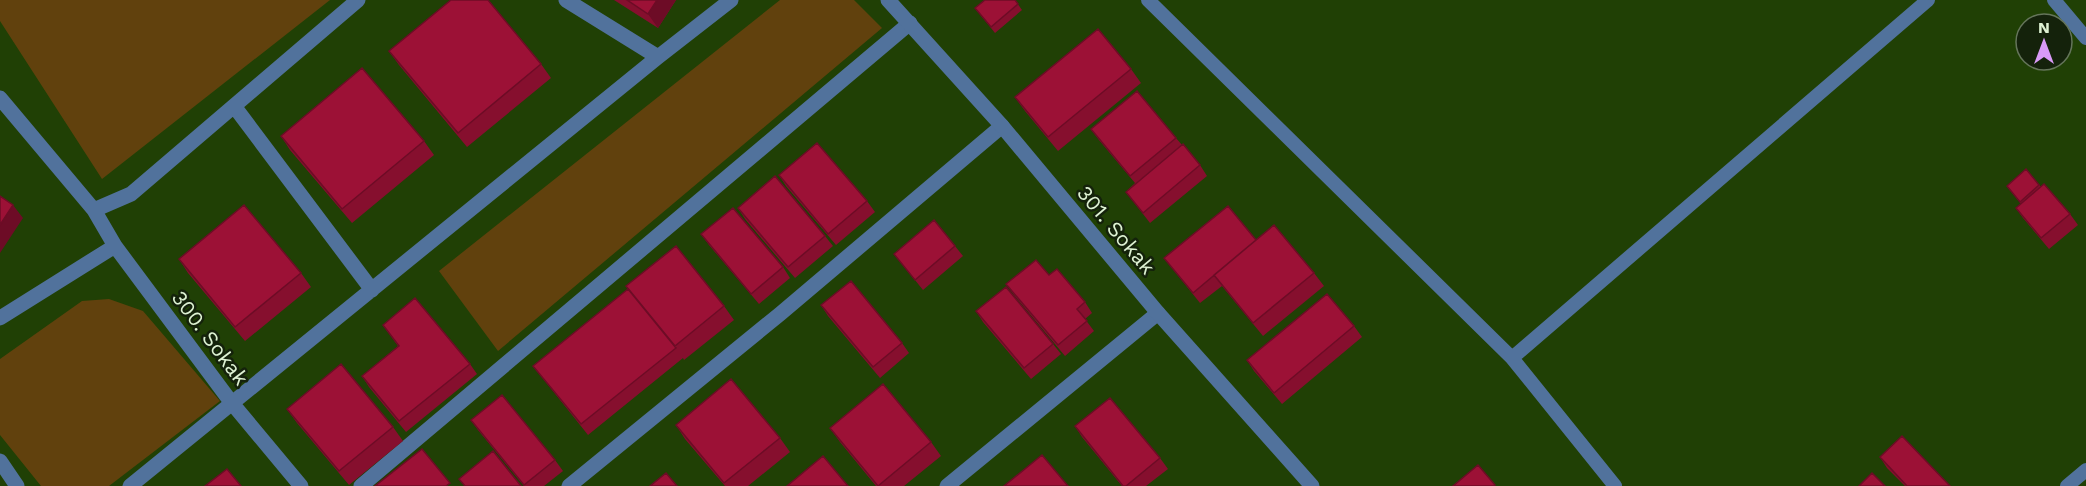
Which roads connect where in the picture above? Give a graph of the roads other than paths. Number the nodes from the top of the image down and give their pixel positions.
1 (358, 0) edge
2 (566, 0) edge
3 (731, 0) edge
4 (888, 0) edge
5 (1148, 0) edge
6 (1928, 0) edge
7 (2054, 0) edge
8 (910, 23) junction
9 (2086, 38) edge
10 (658, 57) junction
11 (0, 98) edge
12 (234, 106) junction
13 (1002, 126) junction
14 (94, 210) junction
15 (115, 246) junction
16 (372, 290) junction
17 (1158, 313) junction
18 (0, 318) edge
19 (1512, 358) junction
20 (231, 402) junction
21 (0, 461) edge
22 (2086, 470) edge
23 (17, 486) edge
24 (130, 486) edge
25 (301, 486) edge
26 (361, 486) edge
27 (569, 486) edge
28 (947, 486) edge
29 (1312, 486) edge
30 (1615, 486) edge
31 (2067, 486) edge

1 - 12 street
2 - 10 street
3 - 10 street
4 - 8 street, 301. Sokak
5 - 19 lane
6 - 19 lane
7 - 9 lane
8 - 13 street, 301. Sokak
8 - 26 street
10 - 16 street
11 - 14 street, 300. Sokak
12 - 14 street
12 - 16 street
13 - 17 street, 301. Sokak
13 - 27 street
14 - 15 street, 300. Sokak
15 - 18 street
15 - 20 street, 300. Sokak
16 - 20 street
17 - 28 street
17 - 29 street, 301. Sokak
19 - 30 lane
20 - 24 street
20 - 25 street, 300. Sokak
21 - 23 street
22 - 31 lane

